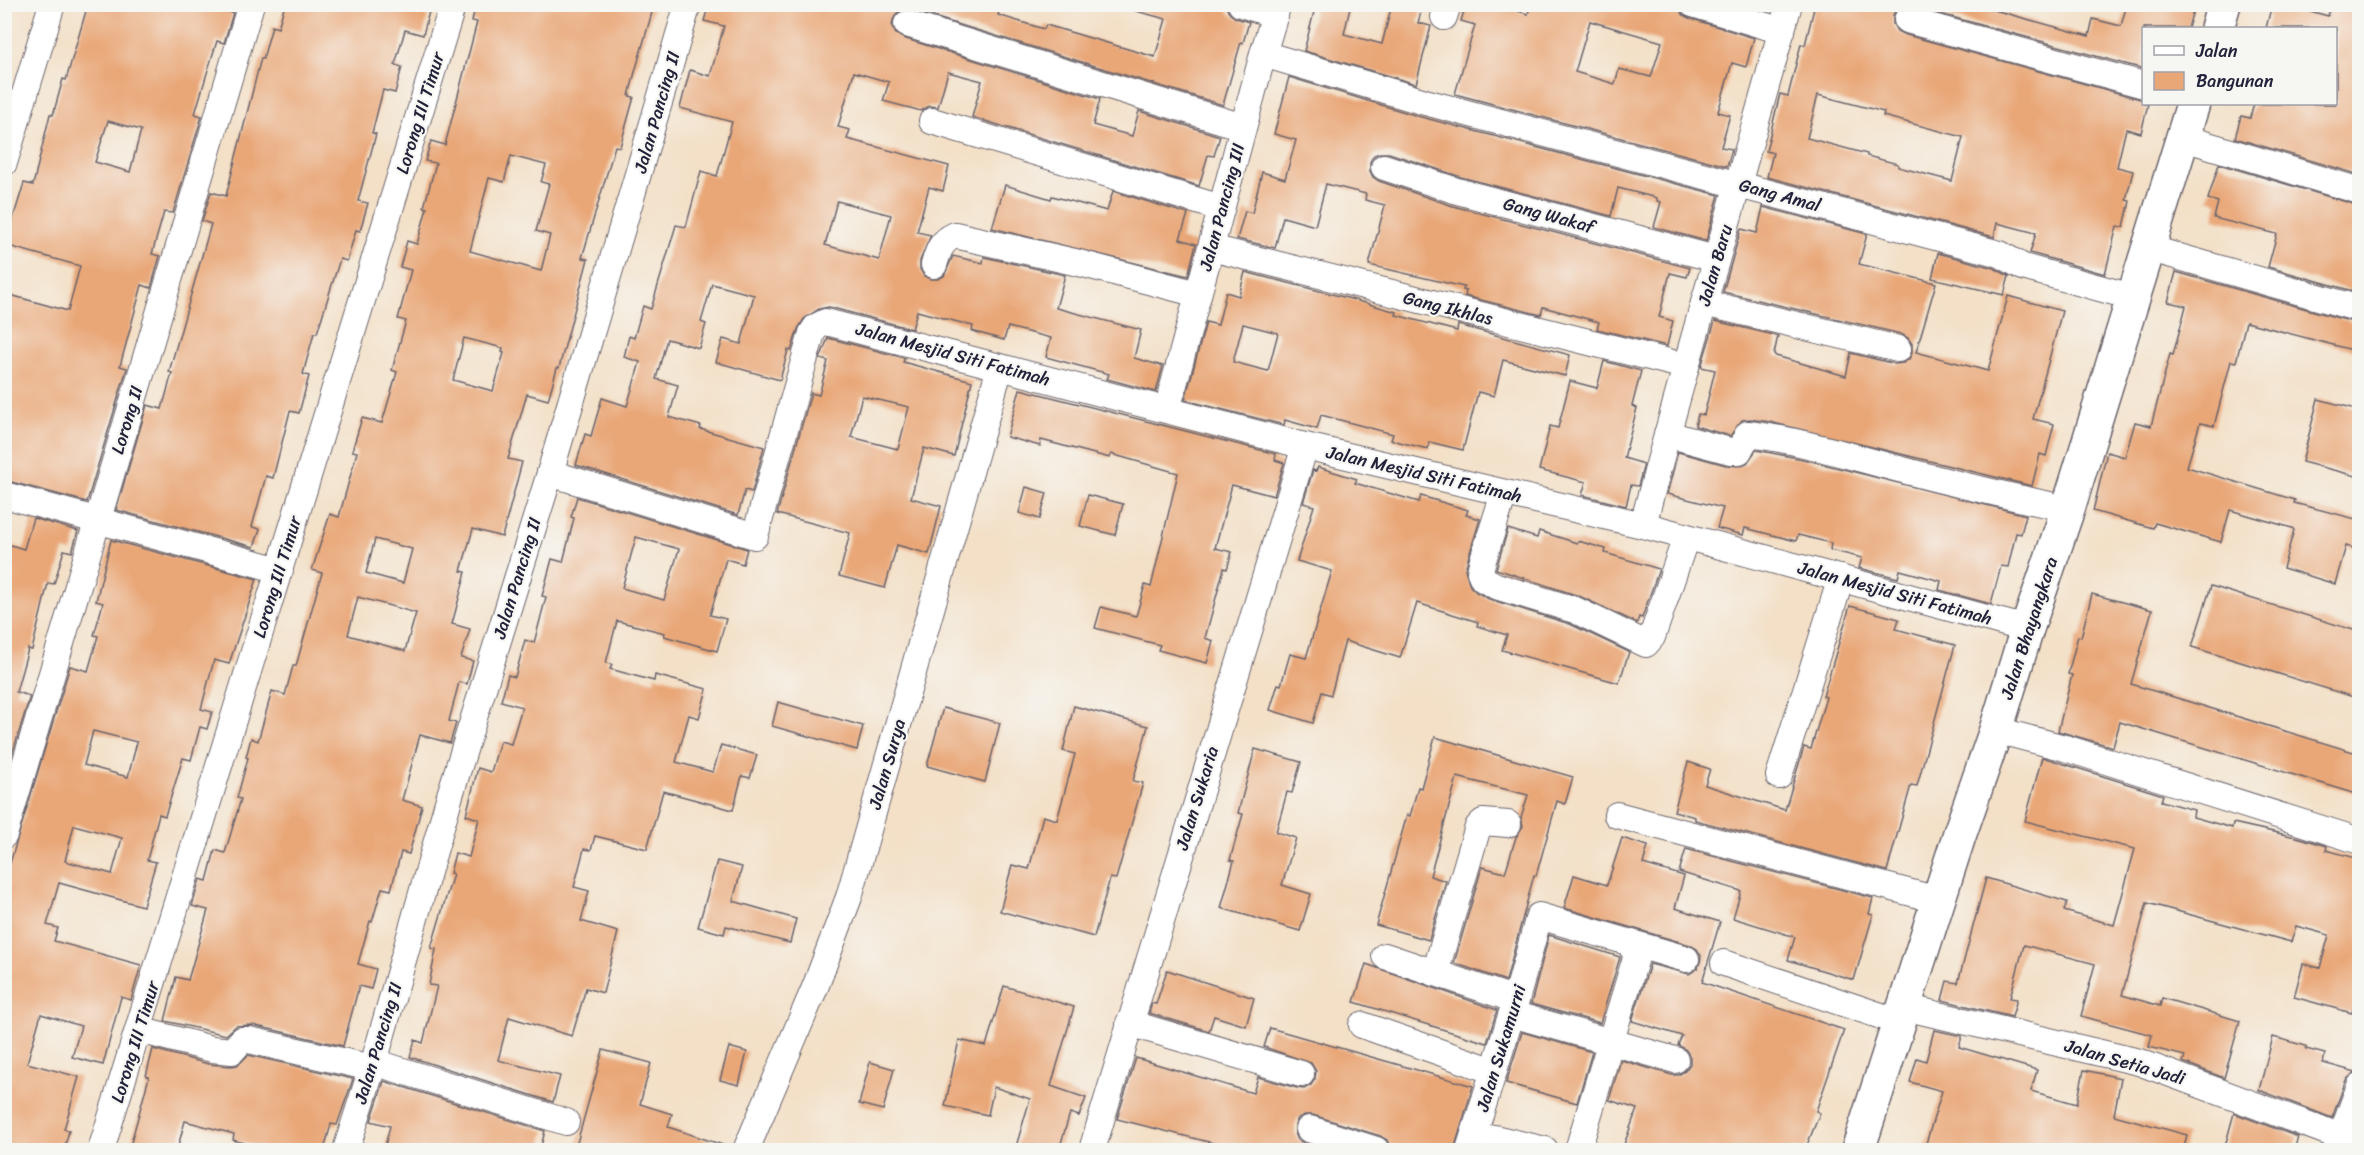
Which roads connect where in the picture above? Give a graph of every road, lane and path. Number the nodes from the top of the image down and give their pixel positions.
1 (52, 4) edge
2 (251, 4) edge
3 (453, 4) edge
4 (688, 4) edge
5 (1241, 4) edge
6 (1693, 4) edge
7 (1789, 4) edge
8 (2224, 4) edge
9 (1277, 10) edge
10 (1907, 20) dead end
11 (907, 24) dead end
12 (2217, 27) edge
13 (1782, 31) junction
14 (1263, 54) junction
15 (2142, 85) edge
16 (2193, 105) edge
17 (932, 121) dead end
18 (1244, 127) junction
19 (2184, 138) junction
20 (4, 163) edge
21 (1384, 167) dead end
22 (1739, 183) junction
23 (2360, 191) edge
24 (1221, 208) junction
25 (1211, 248) junction
26 (2148, 248) junction
27 (1716, 259) junction
28 (934, 265) dead end
29 (1198, 294) junction
30 (2132, 297) junction
31 (1704, 303) junction
32 (2360, 309) edge
33 (1898, 349) dead end
34 (1685, 366) junction
35 (1000, 367) junction
36 (1167, 410) junction
37 (1667, 434) junction
38 (1305, 446) junction
39 (550, 473) junction
40 (1504, 493) junction
41 (4, 495) edge
42 (2068, 509) junction
43 (97, 520) junction
44 (1643, 525) junction
45 (1686, 537) junction
46 (280, 570) junction
47 (1841, 578) junction
48 (2027, 629) junction
49 (1996, 730) junction
50 (1779, 776) dead end
51 (1617, 815) dead end
52 (1508, 824) dead end
53 (4, 835) edge
54 (2360, 841) edge
55 (1938, 900) junction
56 (1628, 942) junction
57 (1385, 956) dead end
58 (1686, 959) dead end
59 (1724, 963) dead end
60 (1435, 973) junction
61 (1514, 1007) junction
62 (1901, 1014) junction
63 (1129, 1023) junction
64 (1362, 1026) dead end
65 (139, 1030) junction
66 (1611, 1041) junction
67 (1675, 1060) dead end
68 (373, 1065) junction
69 (1494, 1071) junction
70 (1301, 1074) dead end
71 (2360, 1086) edge
72 (566, 1122) dead end
73 (1309, 1129) dead end
74 (1494, 1138) dead end
75 (2345, 1144) edge
76 (101, 1150) edge
77 (346, 1150) edge
78 (746, 1150) edge
79 (1092, 1150) edge
80 (1376, 1150) edge
81 (1469, 1150) edge
82 (1545, 1150) edge
83 (1578, 1150) edge
84 (1858, 1150) edge

1 - 20 street
2 - 43 street, Lorong II
3 - 46 street, Lorong III Timur
4 - 39 street, Jalan Pancing II
5 - 9 street
6 - 13 street
7 - 13 street, Jalan Baru
8 - 12 main road
9 - 14 street, Jalan Pancing III
10 - 15 street
11 - 18 street
13 - 22 street, Jalan Baru
14 - 18 street, Jalan Pancing III
14 - 22 street, Gang Amal
16 - 19 main road, Jalan Bhayangkara
17 - 24 street
18 - 24 street, Jalan Pancing III
19 - 23 street
19 - 26 main road, Jalan Bhayangkara
21 - 27 street, Gang Wakaf
22 - 27 street, Jalan Baru
22 - 30 street, Gang Amal
24 - 25 street, Jalan Pancing III
25 - 29 street, Jalan Pancing III
25 - 34 street, Gang Ikhlas
26 - 30 main road, Jalan Bhayangkara
26 - 32 street
27 - 31 street, Jalan Baru
28 - 29 street
29 - 36 street, Jalan Pancing III
30 - 42 main road, Jalan Bhayangkara
31 - 33 street
31 - 34 street, Jalan Baru
34 - 37 street, Jalan Baru
35 - 36 street, Jalan Mesjid Siti Fatimah
35 - 39 street, Jalan Mesjid Siti Fatimah
35 - 78 street, Jalan Surya
36 - 38 street, Jalan Mesjid Siti Fatimah
37 - 42 street
37 - 44 street, Jalan Baru
38 - 40 street, Jalan Mesjid Siti Fatimah
38 - 63 street, Jalan Sukaria
39 - 68 street, Jalan Pancing II
40 - 44 street, Jalan Mesjid Siti Fatimah
40 - 45 street
41 - 43 street
42 - 48 main road, Jalan Bhayangkara
43 - 46 street
43 - 53 street, Lorong II
44 - 45 street, Jalan Mesjid Siti Fatimah
45 - 47 street, Jalan Mesjid Siti Fatimah
46 - 65 street, Lorong III Timur
47 - 48 street, Jalan Mesjid Siti Fatimah
47 - 50 street
48 - 49 main road, Jalan Bhayangkara
49 - 54 street
49 - 55 main road, Jalan Bhayangkara
51 - 55 street
52 - 60 street
55 - 62 main road, Jalan Bhayangkara
56 - 58 street
56 - 61 street, Jalan Sukamurni
56 - 66 street
57 - 60 street
59 - 62 street, Jalan Setia Jadi
60 - 61 street
61 - 66 street
61 - 69 street, Jalan Sukamurni
62 - 75 street, Jalan Setia Jadi
62 - 84 main road, Jalan Bhayangkara
63 - 70 street
63 - 79 street, Jalan Sukaria
64 - 69 street
65 - 68 street
65 - 76 street, Lorong III Timur
66 - 67 street
66 - 83 street
68 - 72 street
68 - 77 street, Jalan Pancing II
69 - 81 street, Jalan Sukamurni
71 - 75 street
73 - 80 street
74 - 82 street

